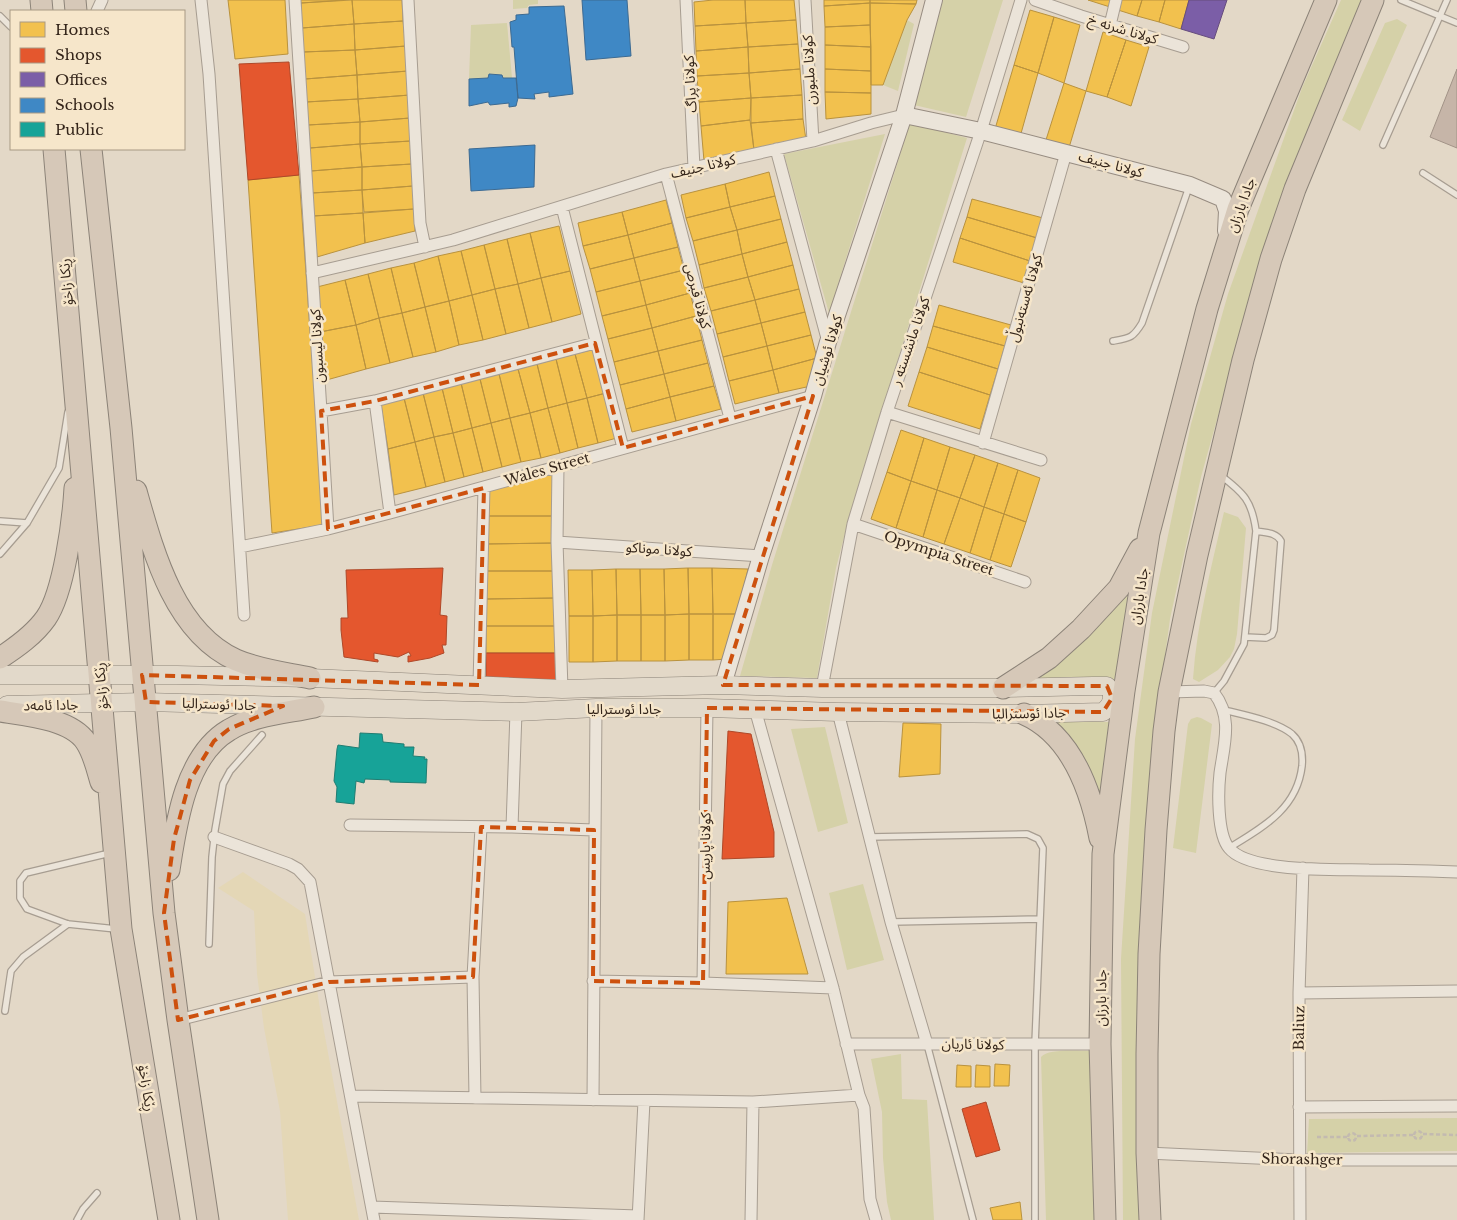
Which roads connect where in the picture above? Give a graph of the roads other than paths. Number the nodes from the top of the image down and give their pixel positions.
1 (201, 0) edge
2 (295, 0) edge
3 (408, 0) edge
4 (686, 0) edge
5 (805, 0) edge
6 (1021, 0) edge
7 (1035, 0) edge
8 (1116, 0) edge
9 (1326, 0) edge
10 (1373, 0) edge
11 (1401, 0) edge
12 (1447, 0) edge
13 (930, 5) edge
14 (0, 16) edge
15 (1439, 16) junction
16 (1457, 23) edge
17 (1110, 25) junction
18 (10, 26) edge
19 (1182, 47) dead end
20 (904, 115) junction
21 (981, 131) junction
22 (813, 140) junction
23 (1384, 145) dead end
24 (776, 149) junction
25 (54, 150) edge
26 (91, 150) edge
27 (1066, 152) junction
28 (1256, 166) junction
29 (694, 168) junction
30 (1424, 173) dead end
31 (666, 174) junction
32 (1190, 185) junction
33 (1457, 195) edge
34 (1223, 199) junction
35 (562, 207) junction
36 (424, 247) junction
37 (312, 272) junction
38 (1214, 287) junction
39 (1113, 341) dead end
40 (828, 342) junction
41 (596, 343) junction
42 (74, 376) junction
43 (813, 396) junction
44 (374, 401) junction
45 (321, 410) junction
46 (886, 412) junction
47 (730, 418) junction
48 (122, 428) junction
49 (79, 430) junction
50 (983, 443) junction
51 (623, 448) junction
52 (1041, 460) dead end
53 (558, 466) junction
54 (1217, 473) junction
55 (484, 488) junction
56 (390, 513) junction
57 (0, 521) edge
58 (27, 523) junction
59 (853, 524) junction
60 (328, 529) junction
61 (1256, 531) junction
62 (1149, 533) junction
63 (558, 542) junction
64 (240, 547) junction
65 (0, 554) edge
66 (761, 556) junction
67 (1025, 582) dead end
68 (244, 615) dead end
69 (1245, 636) junction
70 (0, 658) edge
71 (100, 674) junction
72 (0, 675) edge
73 (142, 675) junction
74 (310, 678) junction
75 (723, 685) junction
76 (479, 686) junction
77 (822, 688) junction
78 (1004, 688) junction
79 (562, 689) junction
80 (1170, 692) junction
81 (1214, 693) junction
82 (146, 702) junction
83 (103, 704) junction
84 (0, 705) edge
85 (314, 707) junction
86 (596, 708) junction
87 (707, 708) junction
88 (755, 709) junction
89 (1224, 710) junction
90 (0, 711) edge
91 (516, 712) junction
92 (838, 712) junction
93 (1024, 714) junction
94 (262, 735) dead end
95 (350, 825) dead end
96 (112, 827) junction
97 (481, 827) junction
98 (512, 827) junction
99 (594, 830) junction
100 (214, 837) junction
101 (869, 837) junction
102 (1229, 848) junction
103 (115, 852) junction
104 (1103, 854) junction
105 (1303, 868) junction
106 (1457, 872) edge
107 (164, 913) junction
108 (1040, 919) junction
109 (891, 922) junction
110 (68, 924) junction
111 (121, 929) junction
112 (209, 944) dead end
113 (473, 977) junction
114 (592, 981) junction
115 (329, 982) junction
116 (703, 983) junction
117 (833, 988) junction
118 (1457, 991) edge
119 (1299, 993) junction
120 (5, 1011) dead end
121 (178, 1020) junction
122 (846, 1044) junction
123 (927, 1044) junction
124 (1035, 1044) junction
125 (1100, 1044) junction
126 (859, 1095) junction
127 (351, 1096) junction
128 (475, 1098) junction
129 (593, 1100) junction
130 (644, 1100) junction
131 (753, 1102) junction
132 (1457, 1106) edge
133 (1299, 1107) junction
134 (1147, 1154) junction
135 (1298, 1160) junction
136 (1457, 1160) edge
137 (97, 1193) dead end
138 (870, 1199) junction
139 (372, 1206) junction
140 (638, 1218) edge
141 (77, 1220) edge
142 (169, 1220) edge
143 (208, 1220) edge
144 (374, 1220) edge
145 (751, 1220) edge
146 (870, 1220) edge
147 (876, 1220) edge
148 (973, 1220) edge
149 (1035, 1220) edge
150 (1105, 1220) edge
151 (1150, 1220) edge
152 (1300, 1220) edge

1 - 64 street
2 - 37 street, كولانا ليسبون
3 - 36 street
4 - 29 street, كولانا پراگ
5 - 22 street, كولانا ملبورن
6 - 21 street, كولانا مانشسته ر
7 - 17 street, كولانا شرنه خ
8 - 17 street
9 - 28 highway, جادا بارزان
10 - 54 highway
11 - 15 lane
12 - 15 lane
13 - 20 street, كولانا ئوشيان
14 - 18 lane
15 - 16 lane
15 - 23 lane
17 - 19 street, كولانا شرنه خ
20 - 21 street, كولانا جنيف
20 - 22 street, كولانا جنيف
20 - 40 street, كولانا ئوشيان
21 - 27 street, كولانا جنيف
21 - 46 street, كولانا مانشسته ر
22 - 24 street, كولانا جنيف
24 - 29 street, كولانا جنيف
24 - 40 street
25 - 42 highway, ڕێکا زاخۆ
26 - 48 highway
27 - 32 street, كولانا جنيف
27 - 50 street, كولانا ئەستەنبوڵ
28 - 34 street
28 - 38 highway, جادا بارزان
29 - 31 street, كولانا جنيف
30 - 33 lane
31 - 35 street, كولانا جنيف
31 - 47 street, كولانا قبرص
32 - 34 street, كولانا جنيف
32 - 39 lane
34 - 38 street
35 - 36 street, كولانا جنيف
35 - 41 street
36 - 37 street, كولانا جنيف
37 - 45 street, كولانا ليسبون
38 - 62 highway, جادا بارزان
40 - 43 street, كولانا ئوشيان
41 - 44 street
41 - 51 street
42 - 49 highway, ڕێکا زاخۆ
42 - 58 lane
43 - 47 street, Wales Street
43 - 66 street, كولانا ئوشيان
44 - 45 street
44 - 56 street
45 - 60 street, كولانا ليسبون
46 - 50 street
46 - 59 street, كولانا مانشسته ر
47 - 51 street, Wales Street
48 - 73 highway
48 - 74 highway
49 - 70 highway
49 - 71 highway, ڕێکا زاخۆ
50 - 52 street
51 - 53 street, Wales Street
53 - 55 street, Wales Street
53 - 63 street
54 - 61 lane
54 - 80 highway
55 - 56 street, Wales Street
55 - 76 street
56 - 60 street, Wales Street
57 - 58 lane
58 - 65 lane
59 - 67 street, Opympia Street
59 - 77 street, كولانا مانشسته ر
60 - 64 street, Wales Street
61 - 69 lane
61 - 69 lane
62 - 78 highway
62 - 104 highway, جادا بارزان
63 - 66 street, كولانا موناكو
63 - 79 street
64 - 68 street
66 - 75 street, كولانا ئوشيان
69 - 81 lane
71 - 72 main road
71 - 73 main road, جادا ئوسترالیا
71 - 83 highway, ڕێکا زاخۆ
73 - 74 main road, جادا ئوسترالیا
73 - 82 highway
74 - 76 main road, جادا ئوسترالیا
75 - 77 main road, جادا ئوسترالیا
75 - 79 main road, جادا ئوسترالیا
76 - 79 main road, جادا ئوسترالیا
77 - 78 main road, جادا ئوسترالیا
78 - 93 main road, جادا ئوسترالیا
80 - 81 street
80 - 134 highway
81 - 89 street
82 - 83 main road, جادا ئوسترالیا
82 - 85 main road, جادا ئوسترالیا
82 - 107 highway
83 - 84 main road, جادا ئامەد
83 - 96 highway, ڕێکا زاخۆ
85 - 91 main road, جادا ئوسترالیا
85 - 107 highway
86 - 87 main road, جادا ئوسترالیا
86 - 91 main road, جادا ئوسترالیا
86 - 99 street
87 - 88 main road, جادا ئوسترالیا
87 - 116 street, كولانا پاریس
88 - 92 main road, جادا ئوسترالیا
88 - 117 street
89 - 102 street
89 - 102 lane
90 - 96 highway
91 - 98 street
92 - 93 main road, جادا ئوسترالیا
92 - 101 street
93 - 104 highway
94 - 100 lane
95 - 97 street
96 - 103 highway, ڕێکا زاخۆ
97 - 98 street
97 - 113 street
98 - 99 street
99 - 114 street
100 - 112 lane
100 - 115 street
101 - 108 lane
101 - 109 street
102 - 105 street
103 - 110 lane
103 - 111 highway, ڕێکا زاخۆ
104 - 125 highway, جادا بارزان
105 - 106 street
105 - 119 street
107 - 121 highway
108 - 109 lane
108 - 124 lane
109 - 123 street
110 - 111 lane
110 - 120 lane
111 - 142 highway, ڕێکا زاخۆ
113 - 115 street
113 - 128 street
114 - 116 street
114 - 129 street
115 - 121 street
115 - 127 street
116 - 117 street
117 - 122 street
118 - 119 street, Baliuz
119 - 133 street, Baliuz
121 - 143 highway
122 - 123 street, كولانا ئاريان
122 - 126 street
123 - 124 street, كولانا ئاريان
123 - 148 lane
124 - 125 street, كولانا ئاريان
124 - 149 lane
125 - 150 highway, جادا بارزان
126 - 131 street
126 - 138 street
127 - 128 street
127 - 139 street
128 - 129 street
129 - 130 street
130 - 131 street
130 - 140 street
131 - 145 street
132 - 133 street
133 - 135 street, Baliuz
134 - 135 street, Shorashger
134 - 151 highway
135 - 136 street, Shorashger
135 - 152 street, Baliuz
137 - 141 lane
138 - 146 street
138 - 147 street
139 - 140 street
139 - 144 street

